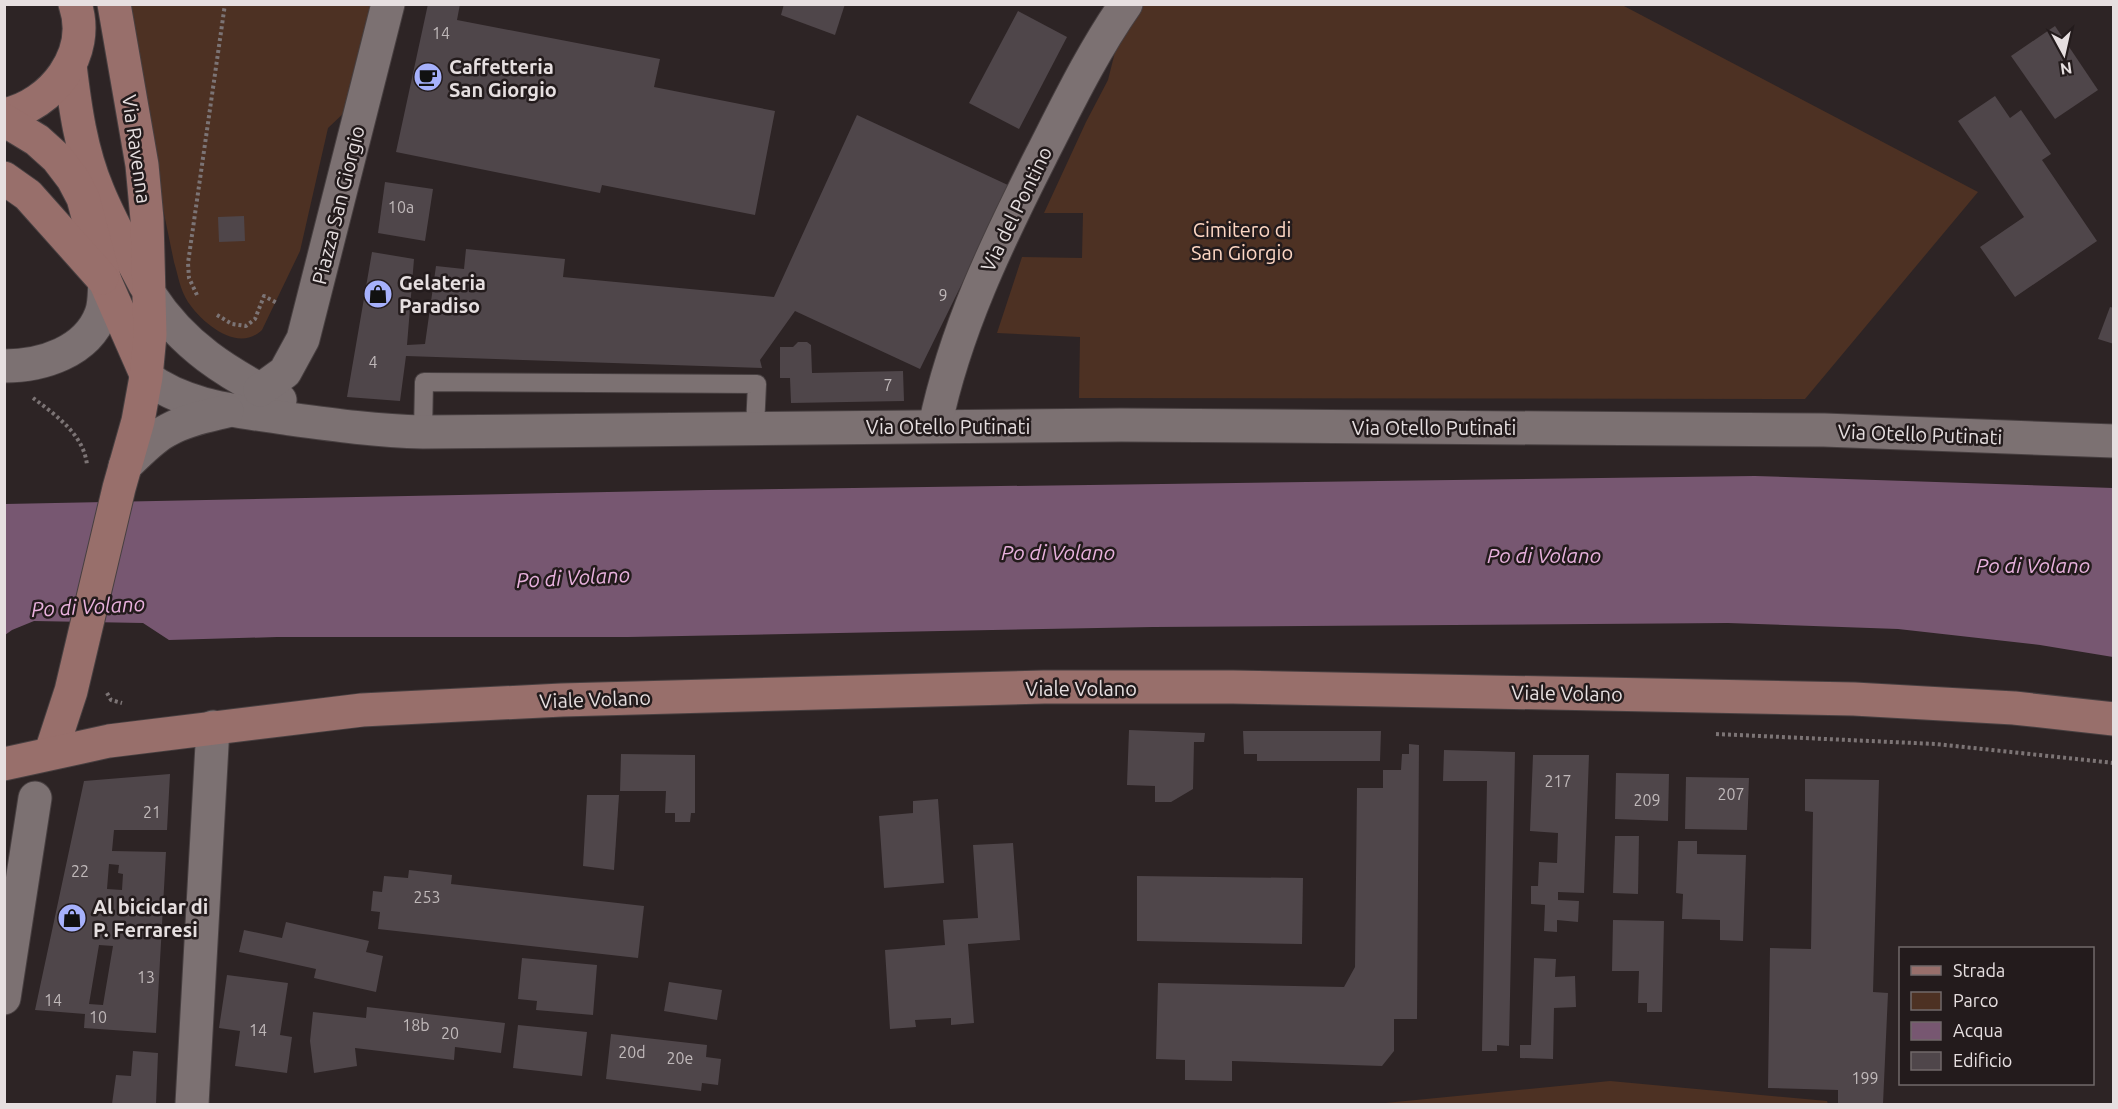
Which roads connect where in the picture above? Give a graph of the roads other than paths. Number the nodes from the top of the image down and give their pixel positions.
1 (75, 4) edge
2 (114, 4) edge
3 (388, 4) edge
4 (1126, 4) edge
5 (70, 65) junction
6 (4, 115) edge
7 (4, 120) edge
8 (4, 178) edge
9 (105, 281) junction
10 (150, 295) junction
11 (4, 366) edge
12 (146, 376) junction
13 (260, 390) junction
14 (230, 410) junction
15 (343, 426) junction
16 (935, 426) junction
17 (755, 428) junction
18 (423, 432) junction
19 (2114, 441) edge
20 (122, 477) junction
21 (2114, 719) edge
22 (213, 727) junction
23 (51, 752) junction
24 (4, 764) edge
25 (35, 798) junction
26 (4, 872) edge
27 (4, 998) edge
28 (192, 1104) edge

1 - 5 main road, Via Ravenna
2 - 10 main road, Via Ravenna
3 - 13 street, Piazza San Giorgio
4 - 16 street, Via del Pontino
5 - 6 main road, Via Ravenna
5 - 10 main road, Via Ravenna
7 - 9 main road
8 - 9 main road
9 - 11 street
9 - 12 main road
10 - 12 main road, Via Ravenna
10 - 13 street, Via Otello Putinati
12 - 14 street, Via Otello Putinati
12 - 20 main road, Via Ravenna
13 - 15 street, Via Otello Putinati
14 - 15 street, Via Otello Putinati
14 - 20 street, Via Otello Putinati
15 - 18 street, Via Otello Putinati
16 - 17 street, Via Otello Putinati
16 - 19 street, Via Otello Putinati
17 - 18 street, Via Otello Putinati
17 - 18 lane
20 - 23 main road, Via Ravenna
21 - 22 main road, Viale Volano
22 - 23 main road, Viale Volano
22 - 28 street
23 - 24 main road, Viale Volano
23 - 25 street
25 - 26 street
25 - 27 street

